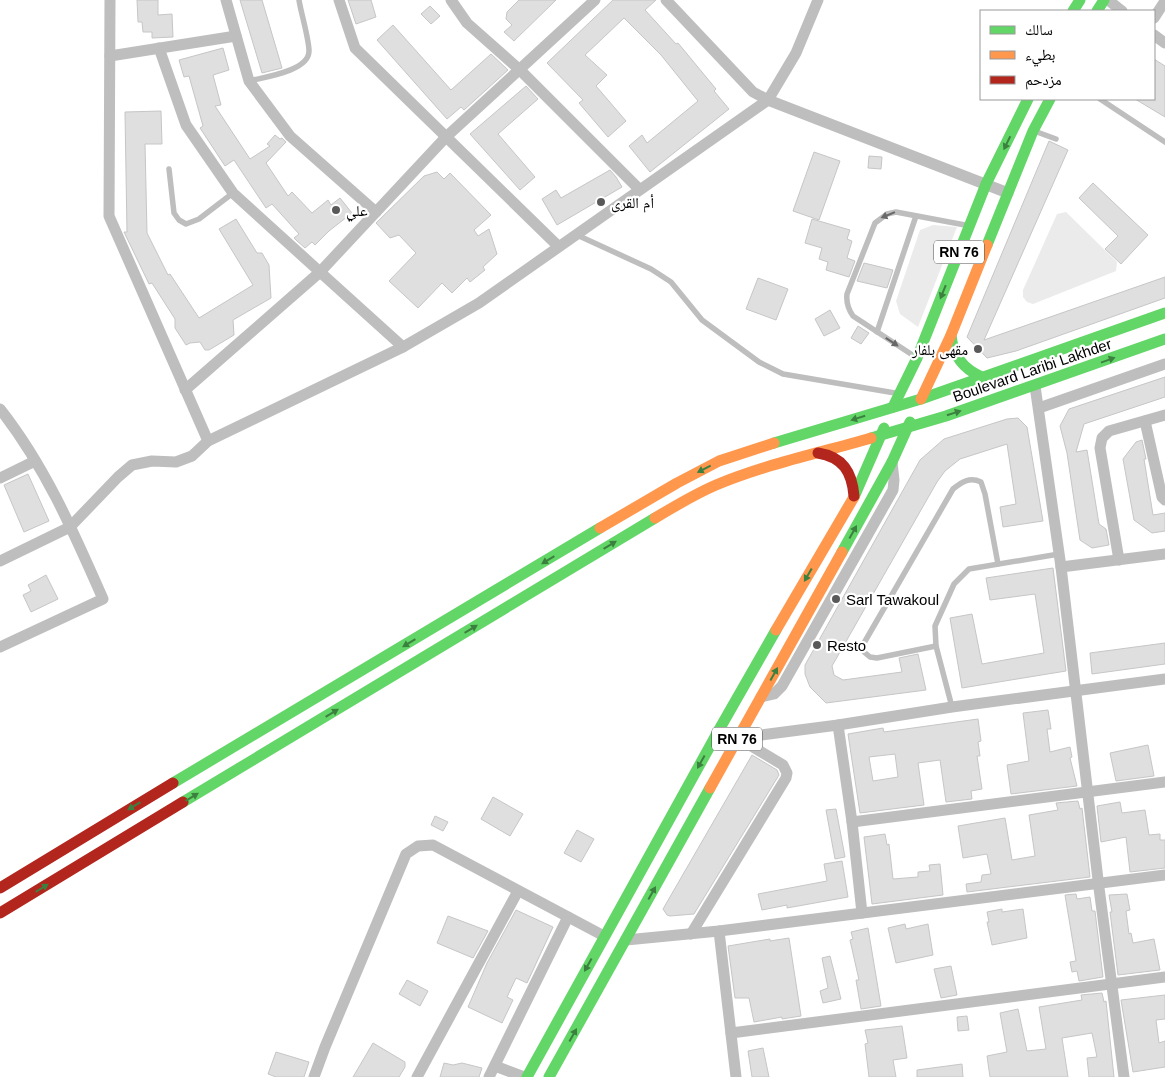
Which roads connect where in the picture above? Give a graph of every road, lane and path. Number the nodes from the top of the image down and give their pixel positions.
1 (110, 0) edge
2 (226, 0) edge
3 (299, 0) edge
4 (340, 0) edge
5 (451, 0) edge
6 (595, 0) edge
7 (666, 0) edge
8 (818, 0) edge
9 (1106, 0) edge
10 (1165, 1) edge
11 (1121, 10) edge
12 (1155, 16) edge
13 (236, 36) junction
14 (159, 48) junction
15 (110, 56) junction
16 (520, 70) junction
17 (249, 81) junction
18 (768, 100) junction
19 (1028, 100) edge
20 (1049, 100) edge
21 (1102, 100) edge
22 (1033, 130) junction
23 (446, 137) junction
24 (1056, 140) dead end
25 (1165, 142) edge
26 (169, 169) dead end
27 (986, 184) junction
28 (639, 189) junction
29 (1008, 193) junction
30 (233, 194) junction
31 (376, 212) junction
32 (916, 216) junction
33 (981, 230) junction
34 (575, 234) junction
35 (558, 246) junction
36 (320, 272) junction
37 (1165, 313) edge
38 (877, 332) junction
39 (951, 335) junction
40 (1165, 339) edge
41 (403, 347) junction
42 (917, 358) junction
43 (1165, 364) edge
44 (982, 377) junction
45 (1035, 386) junction
46 (185, 390) junction
47 (899, 394) junction
48 (921, 398) junction
49 (893, 407) junction
50 (1039, 408) junction
51 (0, 409) edge
52 (1165, 415) edge
53 (1145, 421) junction
54 (908, 427) junction
55 (881, 435) junction
56 (208, 441) junction
57 (818, 453) junction
58 (35, 461) junction
59 (0, 478) edge
60 (854, 496) junction
61 (1165, 500) edge
62 (70, 527) junction
63 (1059, 554) junction
64 (1165, 554) edge
65 (1118, 560) junction
66 (0, 561) edge
67 (998, 564) junction
68 (1061, 568) junction
69 (936, 646) junction
70 (0, 647) edge
71 (1165, 679) edge
72 (1076, 691) junction
73 (952, 707) junction
74 (838, 725) junction
75 (720, 728) junction
76 (738, 738) junction
77 (1165, 782) edge
78 (1088, 792) junction
79 (852, 822) junction
80 (1165, 875) edge
81 (1100, 884) junction
82 (0, 888) edge
83 (518, 891) junction
84 (0, 913) edge
85 (862, 913) junction
86 (568, 917) junction
87 (719, 931) junction
88 (692, 934) junction
89 (604, 936) junction
90 (624, 943) junction
91 (1165, 977) edge
92 (1112, 984) junction
93 (731, 1033) junction
94 (495, 1066) junction
95 (314, 1077) edge
96 (417, 1077) edge
97 (488, 1077) edge
98 (525, 1077) edge
99 (549, 1077) edge
100 (736, 1077) edge
101 (1124, 1077) edge

1 - 15 street
2 - 13 street
3 - 17 lane
4 - 23 street
5 - 16 street
6 - 16 street
7 - 18 street
8 - 18 street
9 - 11 street
10 - 12 street
13 - 14 street
13 - 17 street
14 - 15 street
14 - 30 street
15 - 46 street
16 - 23 street
16 - 28 street
17 - 31 street
18 - 27 street
18 - 28 street
19 -> 27 main road, RN 76
20 - 22 main road, RN 76
21 - 25 lane
22 - 24 lane
22 - 29 main road, RN 76
23 - 31 street
23 - 35 street
26 - 30 lane
27 - 29 street
27 - 33 main road, RN 76
28 - 34 street
29 - 33 main road, RN 76
30 - 36 street
31 - 36 street
32 - 33 lane
32 - 38 lane
32 -> 38 lane
33 - 39 main road, RN 76
33 -> 42 main road, RN 76
34 - 35 street
34 - 47 lane
35 - 41 street
36 - 41 street
36 - 46 street
37 - 44 main road, Boulevard Laribi Lakhder
38 -> 42 lane
39 - 44 main road
39 - 48 main road, RN 76
45 -> 40 main road, Boulevard Laribi Lakhder
41 - 56 street
42 - 47 main road, RN 76
43 - 50 street
44 - 48 main road, Boulevard Laribi Lakhder
45 - 50 street
54 -> 45 main road, Boulevard Laribi Lakhder
46 - 56 street
47 - 49 main road, RN 76
48 - 49 main road, Boulevard Laribi Lakhder
48 - 54 main road, RN 76
49 - 55 main road, RN 76
49 -> 82 main road, Boulevard Laribi Lakhder
50 - 63 street
51 - 58 street
52 - 53 street
53 - 61 street
53 - 65 street
54 - 55 main road, Boulevard Laribi Lakhder
76 -> 54 main road, RN 76
55 - 57 main road, Boulevard Laribi Lakhder
55 - 60 main road, RN 76
56 - 62 street
57 - 60 main road
84 -> 57 main road, Boulevard Laribi Lakhder
58 - 59 street
58 - 62 street
60 -> 75 main road, RN 76
62 - 66 street
62 - 70 street
63 - 67 lane
63 - 68 street
64 - 65 street
65 - 68 street
67 - 69 lane
67 - 69 lane
68 - 72 street
69 - 73 lane
71 - 72 street
72 - 73 street
72 - 78 street
73 - 74 street
74 - 76 street
74 - 79 street
75 - 76 main road
75 -> 89 main road, RN 76
76 - 88 street
90 -> 76 main road, RN 76
77 - 78 street
78 - 79 street
78 - 81 street
79 - 85 street
80 - 81 street
81 - 85 street
81 - 92 street
83 - 86 street
83 - 95 street
83 - 96 street
85 - 87 street
86 - 89 street
86 - 94 street
87 - 88 street
87 - 93 street
88 - 90 street
89 - 90 main road
89 -> 98 main road, RN 76
99 -> 90 main road, RN 76
91 - 92 street
92 - 93 street
92 - 101 street
93 - 100 street
94 - 97 street
94 - 98 street

